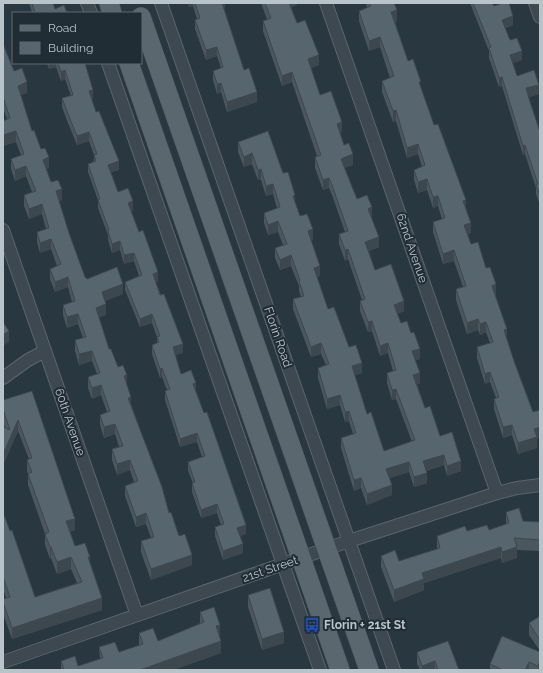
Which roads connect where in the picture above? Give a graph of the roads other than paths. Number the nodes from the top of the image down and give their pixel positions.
1 (161, 3) edge
2 (326, 3) edge
3 (535, 3) edge
4 (540, 17) edge
5 (142, 20) edge
6 (108, 64) edge
7 (130, 64) edge
8 (3, 230) edge
9 (45, 351) junction
10 (3, 378) edge
11 (540, 485) edge
12 (497, 493) junction
13 (349, 541) junction
14 (327, 550) junction
15 (302, 558) junction
16 (283, 564) junction
17 (137, 615) junction
18 (3, 662) edge
19 (320, 670) edge
20 (340, 670) edge
21 (370, 670) edge
22 (394, 670) edge

1 - 13 street, Florin Road
2 - 12 street, 62nd Avenue
3 - 4 street
5 - 14 main road, Florin Road
6 - 16 street
7 - 15 main road
8 - 9 street, 60th Avenue
9 - 10 street
9 - 17 street, 60th Avenue
11 - 12 street, 21st Street
12 - 13 street, 21st Street
13 - 14 street, 21st Street
13 - 22 street, Florin Road
14 - 15 street, 21st Street
14 - 21 main road, Florin Road
15 - 16 street, 21st Street
15 - 20 main road
16 - 17 street, 21st Street
16 - 19 street
17 - 18 street, 21st Street

